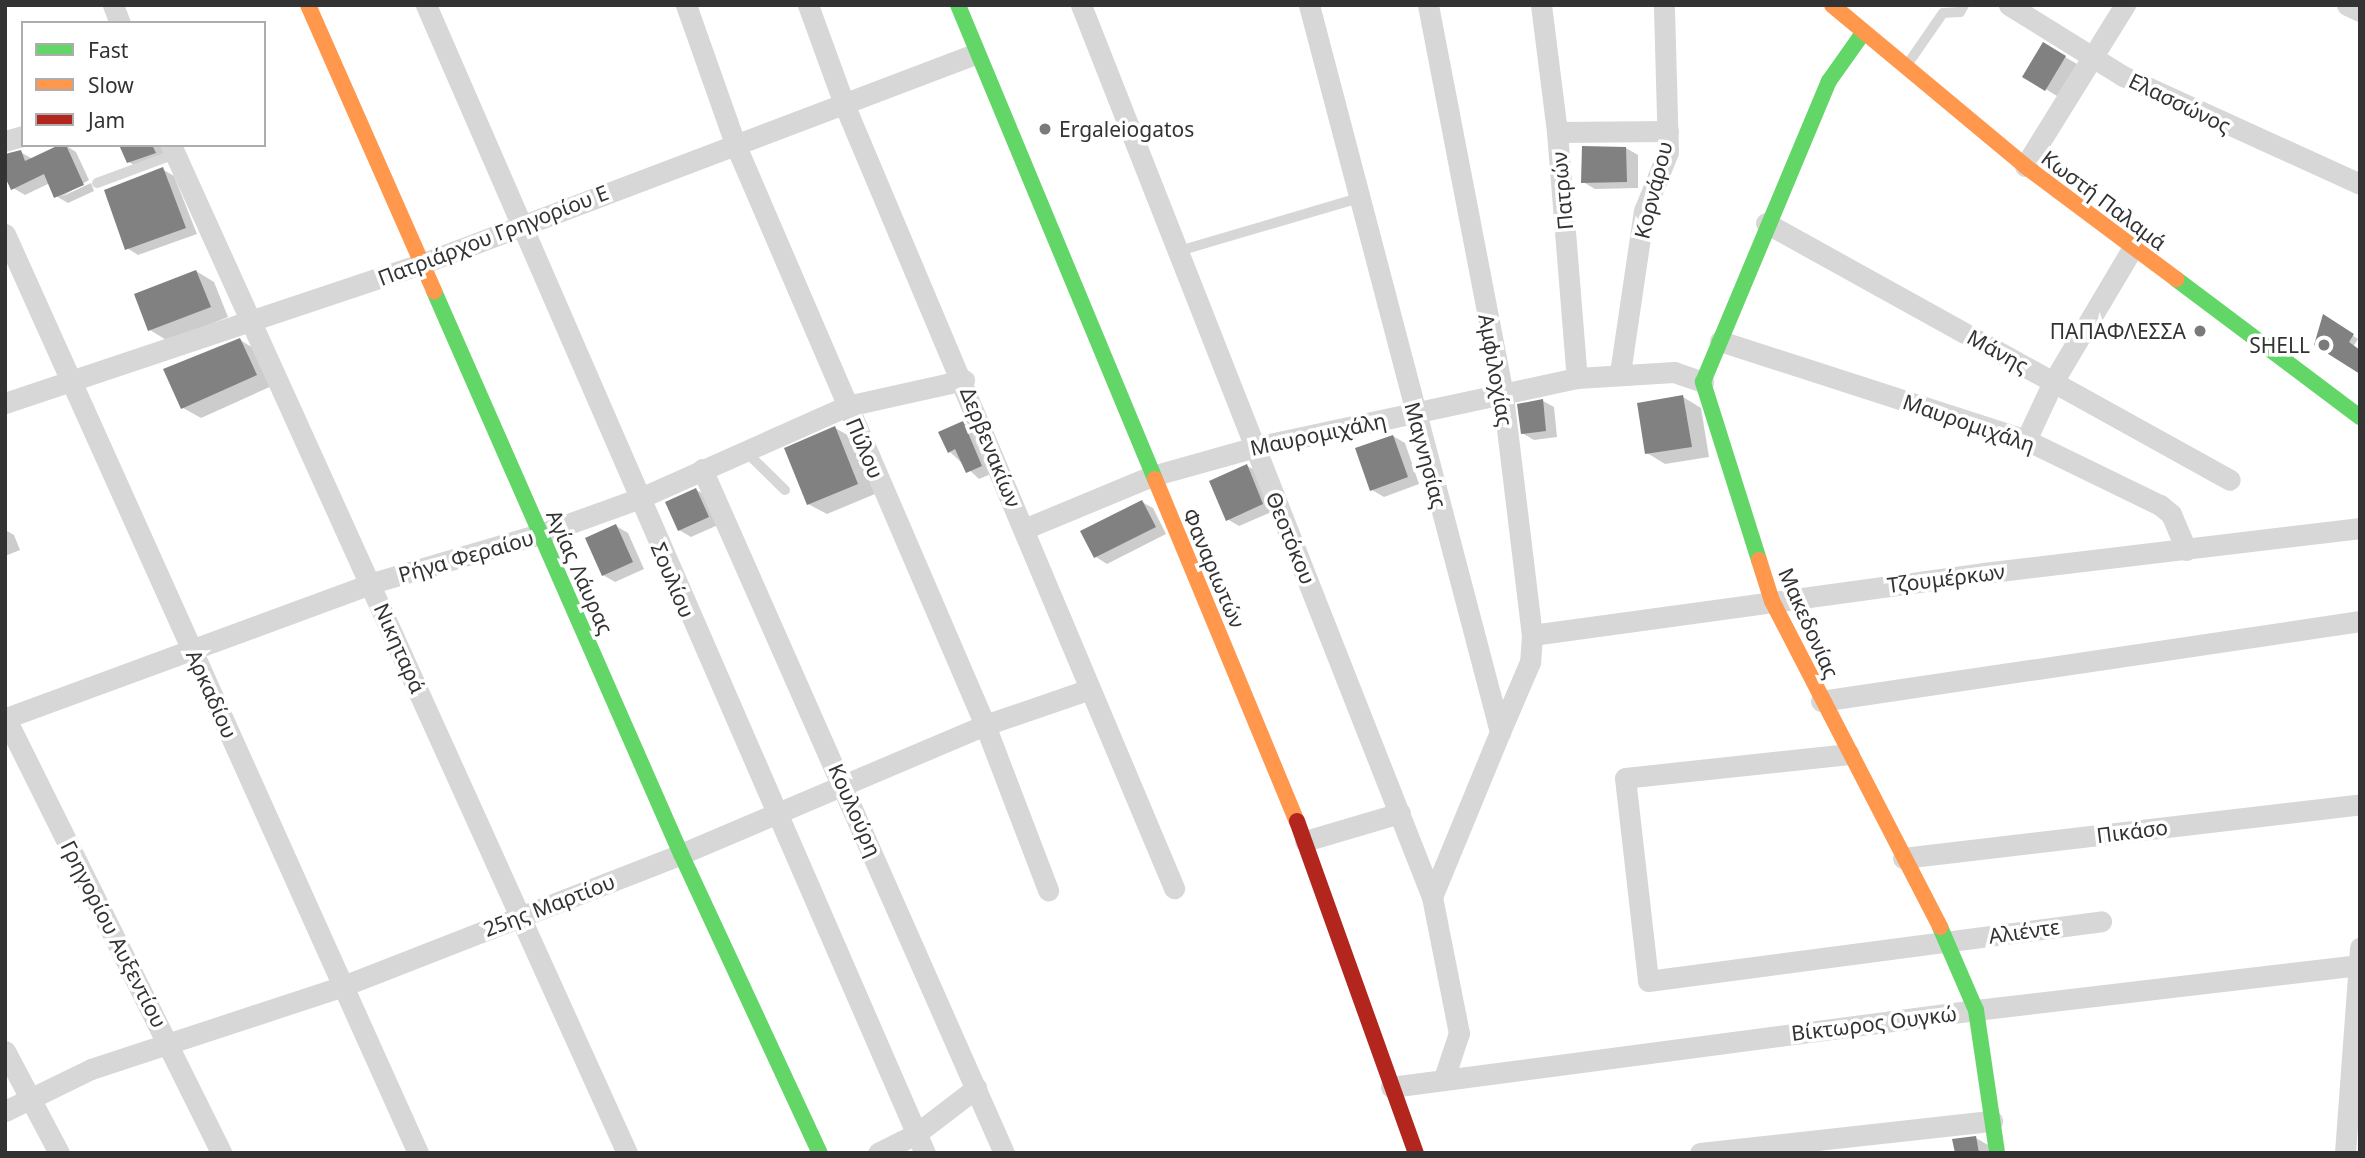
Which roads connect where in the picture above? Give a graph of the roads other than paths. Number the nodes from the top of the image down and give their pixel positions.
1 (308, 5) edge
2 (426, 5) edge
3 (686, 5) edge
4 (808, 5) edge
5 (958, 5) edge
6 (1081, 5) edge
7 (1309, 5) edge
8 (1428, 5) edge
9 (1541, 5) edge
10 (1664, 5) edge
11 (1832, 5) edge
12 (1964, 5) edge
13 (2009, 5) edge
14 (2125, 5) edge
15 (2347, 5) edge
16 (2360, 11) edge
17 (1863, 33) junction
18 (975, 54) junction
19 (2093, 60) junction
20 (1905, 68) junction
21 (844, 104) junction
22 (1668, 131) junction
23 (1557, 132) junction
24 (736, 145) junction
25 (173, 150) edge
26 (2025, 166) junction
27 (97, 183) dead end
28 (2360, 184) edge
29 (1359, 198) junction
30 (1766, 223) junction
31 (518, 225) junction
32 (5, 234) edge
33 (2132, 249) junction
34 (1179, 251) junction
35 (421, 264) junction
36 (250, 319) junction
37 (1720, 341) junction
38 (1620, 373) junction
39 (1577, 378) junction
40 (74, 379) junction
41 (964, 380) junction
42 (1703, 382) junction
43 (2053, 382) junction
44 (1503, 396) junction
45 (5, 403) edge
46 (847, 407) junction
47 (1415, 413) junction
48 (2360, 417) edge
49 (2026, 440) junction
50 (1255, 447) junction
51 (745, 452) junction
52 (702, 469) junction
53 (1152, 476) junction
54 (2230, 480) dead end
55 (785, 490) dead end
56 (638, 499) junction
57 (2360, 528) edge
58 (1024, 529) junction
59 (540, 534) junction
60 (2186, 550) junction
61 (372, 583) junction
62 (1772, 601) junction
63 (2360, 621) edge
64 (1532, 635) junction
65 (191, 649) junction
66 (1090, 689) junction
67 (1821, 701) junction
68 (6, 718) edge
69 (985, 725) junction
70 (1500, 732) junction
71 (1850, 754) junction
72 (843, 782) junction
73 (2360, 804) edge
74 (1400, 813) junction
75 (774, 814) junction
76 (1305, 841) junction
77 (681, 854) junction
78 (1903, 858) junction
79 (1174, 888) dead end
80 (1048, 890) dead end
81 (1432, 897) junction
82 (519, 917) junction
83 (2101, 921) dead end
84 (1948, 941) junction
85 (2358, 956) edge
86 (343, 986) junction
87 (1976, 1010) junction
88 (169, 1043) junction
89 (5, 1051) edge
90 (1444, 1078) junction
91 (1391, 1087) junction
92 (976, 1088) junction
93 (31, 1098) junction
94 (5, 1111) edge
95 (1992, 1121) junction
96 (921, 1144) edge
97 (1807, 1146) edge
98 (59, 1153) edge
99 (221, 1153) edge
100 (418, 1153) edge
101 (627, 1153) edge
102 (820, 1153) edge
103 (878, 1153) edge
104 (1004, 1153) edge
105 (1416, 1153) edge
106 (1700, 1153) edge
107 (1997, 1153) edge
108 (2345, 1153) edge

1 - 35 street, Αγίας Λάυρας
2 - 31 street, Σουλίου
3 - 24 street, Πύλου
4 - 21 street, Δερβενακίων
5 - 18 street, Φαναριωτών
6 - 34 street, Θεοτόκου
7 - 29 street, Μαγνησίας
8 - 44 street, Αμφιλοχίας
9 - 23 street, Πατρών
10 - 22 street, Κορνάρου
11 - 17 street, Κωστή Παλαμά
12 - 20 lane
13 - 19 street, Ελασσώνος
14 - 19 street
15 - 16 street
17 - 20 street, Κωστή Παλαμά
17 - 30 street
18 - 21 street, Πατριάρχου Γρηγορίου Ε
18 - 53 street, Φαναριωτών
19 - 26 street
19 - 28 street, Ελασσώνος
20 - 26 street, Κωστή Παλαμά
21 - 24 street, Πατριάρχου Γρηγορίου Ε
21 - 41 street, Δερβενακίων
22 - 23 street
22 - 38 street, Κορνάρου
23 - 39 street, Πατρών
24 - 31 street, Πατριάρχου Γρηγορίου Ε
24 - 46 street, Πύλου
25 - 27 lane
25 - 36 street, Νικηταρά
26 - 33 street, Κωστή Παλαμά
29 - 34 lane
29 - 47 street, Μαγνησίας
30 - 37 street
30 - 43 street, Μάνης
31 - 35 street, Πατριάρχου Γρηγορίου Ε
31 - 56 street, Σουλίου
32 - 40 street, Αρκαδίου
33 - 43 street
33 - 48 street, Κωστή Παλαμά
34 - 50 street, Θεοτόκου
35 - 36 street, Πατριάρχου Γρηγορίου Ε
35 - 59 street, Αγίας Λάυρας
36 - 40 street, Πατριάρχου Γρηγορίου Ε
36 - 61 street, Νικηταρά
37 - 42 street
37 - 49 street, Μαυρομιχάλη
38 - 39 street, Μαυρομιχάλη
38 - 42 street, Μαυρομιχάλη
39 - 44 street, Μαυρομιχάλη
40 - 45 street, Πατριάρχου Γρηγορίου Ε
40 - 65 street, Αρκαδίου
41 - 46 street, Ρήγα Φεραίου
41 - 58 street, Δερβενακίων
42 - 62 street, Μακεδονίας
43 - 49 street
43 - 54 street, Μάνης
44 - 47 street, Μαυρομιχάλη
44 - 64 street, Αμφιλοχίας
46 - 51 street, Ρήγα Φεραίου
46 - 69 street, Πύλου
47 - 50 street, Μαυρομιχάλη
47 - 70 street, Μαγνησίας
49 - 60 street, Μαυρομιχάλη
50 - 53 street, Μαυρομιχάλη
50 - 74 street, Θεοτόκου
51 - 52 street, Ρήγα Φεραίου
51 - 55 lane
52 - 56 street, Ρήγα Φεραίου
52 - 72 street, Κουλούρη
53 - 58 street, Μαυρομιχάλη
53 - 76 street, Φαναριωτών
56 - 59 street, Ρήγα Φεραίου
56 - 75 street, Σουλίου
57 - 60 street, Τζουμέρκων
58 - 66 street, Δερβενακίων
59 - 61 street, Ρήγα Φεραίου
59 - 77 street, Αγίας Λάυρας
60 - 62 street, Τζουμέρκων
61 - 65 street, Ρήγα Φεραίου
61 - 82 street, Νικηταρά
62 - 64 street, Τζουμέρκων
62 - 67 street, Μακεδονίας
63 - 67 street
64 - 70 street, Αμφιλοχίας
65 - 68 street, Ρήγα Φεραίου
65 - 86 street, Αρκαδίου
66 - 69 street, 25ης Μαρτίου
66 - 79 street, Δερβενακίων
67 - 71 street, Μακεδονίας
68 - 88 street, Γρηγορίου Αυξεντίου
69 - 72 street, 25ης Μαρτίου
69 - 80 street, Πύλου
70 - 81 street
71 - 78 street, Μακεδονίας
71 - 84 street, Αλιέντε
72 - 75 street, 25ης Μαρτίου
72 - 92 street, Κουλούρη
73 - 78 street, Πικάσο
74 - 76 street
74 - 81 street, Θεοτόκου
75 - 77 street, 25ης Μαρτίου
75 - 96 street, Σουλίου
76 - 91 street, Φαναριωτών
77 - 82 street, 25ης Μαρτίου
77 - 102 street, Αγίας Λάυρας
78 - 84 street, Μακεδονίας
81 - 90 street, Θεοτόκου
82 - 86 street, 25ης Μαρτίου
82 - 101 street, Νικηταρά
83 - 84 street, Αλιέντε
84 - 87 street, Μακεδονίας
85 - 87 street, Βίκτωρος Ουγκώ
85 - 108 street
86 - 88 street, 25ης Μαρτίου
86 - 100 street, Αρκαδίου
87 - 90 street, Βίκτωρος Ουγκώ
87 - 95 street, Μακεδονίας
88 - 93 street, 25ης Μαρτίου
88 - 99 street, Γρηγορίου Αυξεντίου
89 - 93 street
90 - 91 street, Βίκτωρος Ουγκώ
91 - 105 street, Φαναριωτών
92 - 96 street
92 - 104 street, Κουλούρη
93 - 94 street, 25ης Μαρτίου
93 - 98 street
95 - 97 street
95 - 107 street, Μακεδονίας
96 - 103 street
97 - 106 street

